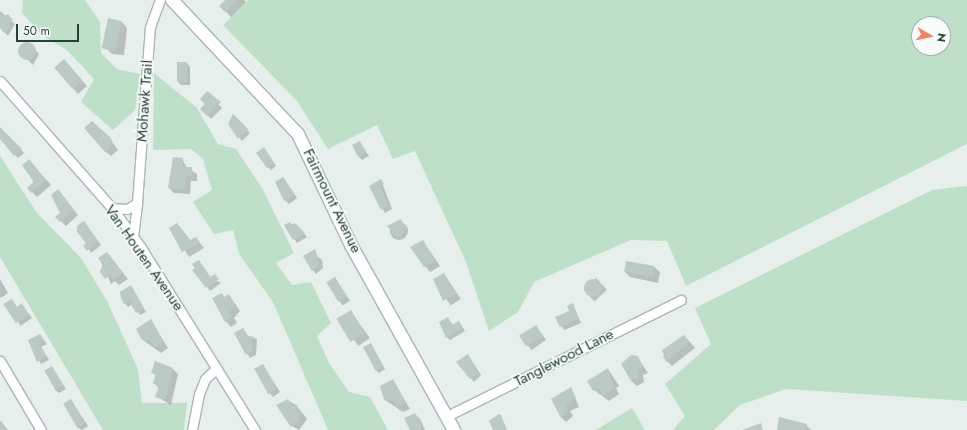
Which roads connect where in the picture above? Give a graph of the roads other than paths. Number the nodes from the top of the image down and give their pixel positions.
1 (160, 0) edge
2 (172, 0) edge
3 (0, 81) edge
4 (137, 203) junction
5 (112, 208) junction
6 (133, 237) junction
7 (681, 300) dead end
8 (0, 361) edge
9 (217, 368) junction
10 (447, 416) junction
11 (41, 430) edge
12 (192, 430) edge
13 (255, 430) edge
14 (454, 430) edge

1 - 4 street, Mohawk Trail
2 - 10 main road, Fairmount Avenue
3 - 5 street, Van Houten Avenue
4 - 5 street
4 - 6 street, Mohawk Trail
5 - 6 street, Van Houten Avenue
6 - 9 street, Van Houten Avenue
7 - 10 street, Tanglewood Lane
8 - 11 street
9 - 12 street
9 - 13 street, Van Houten Avenue
10 - 14 main road, Fairmount Avenue

